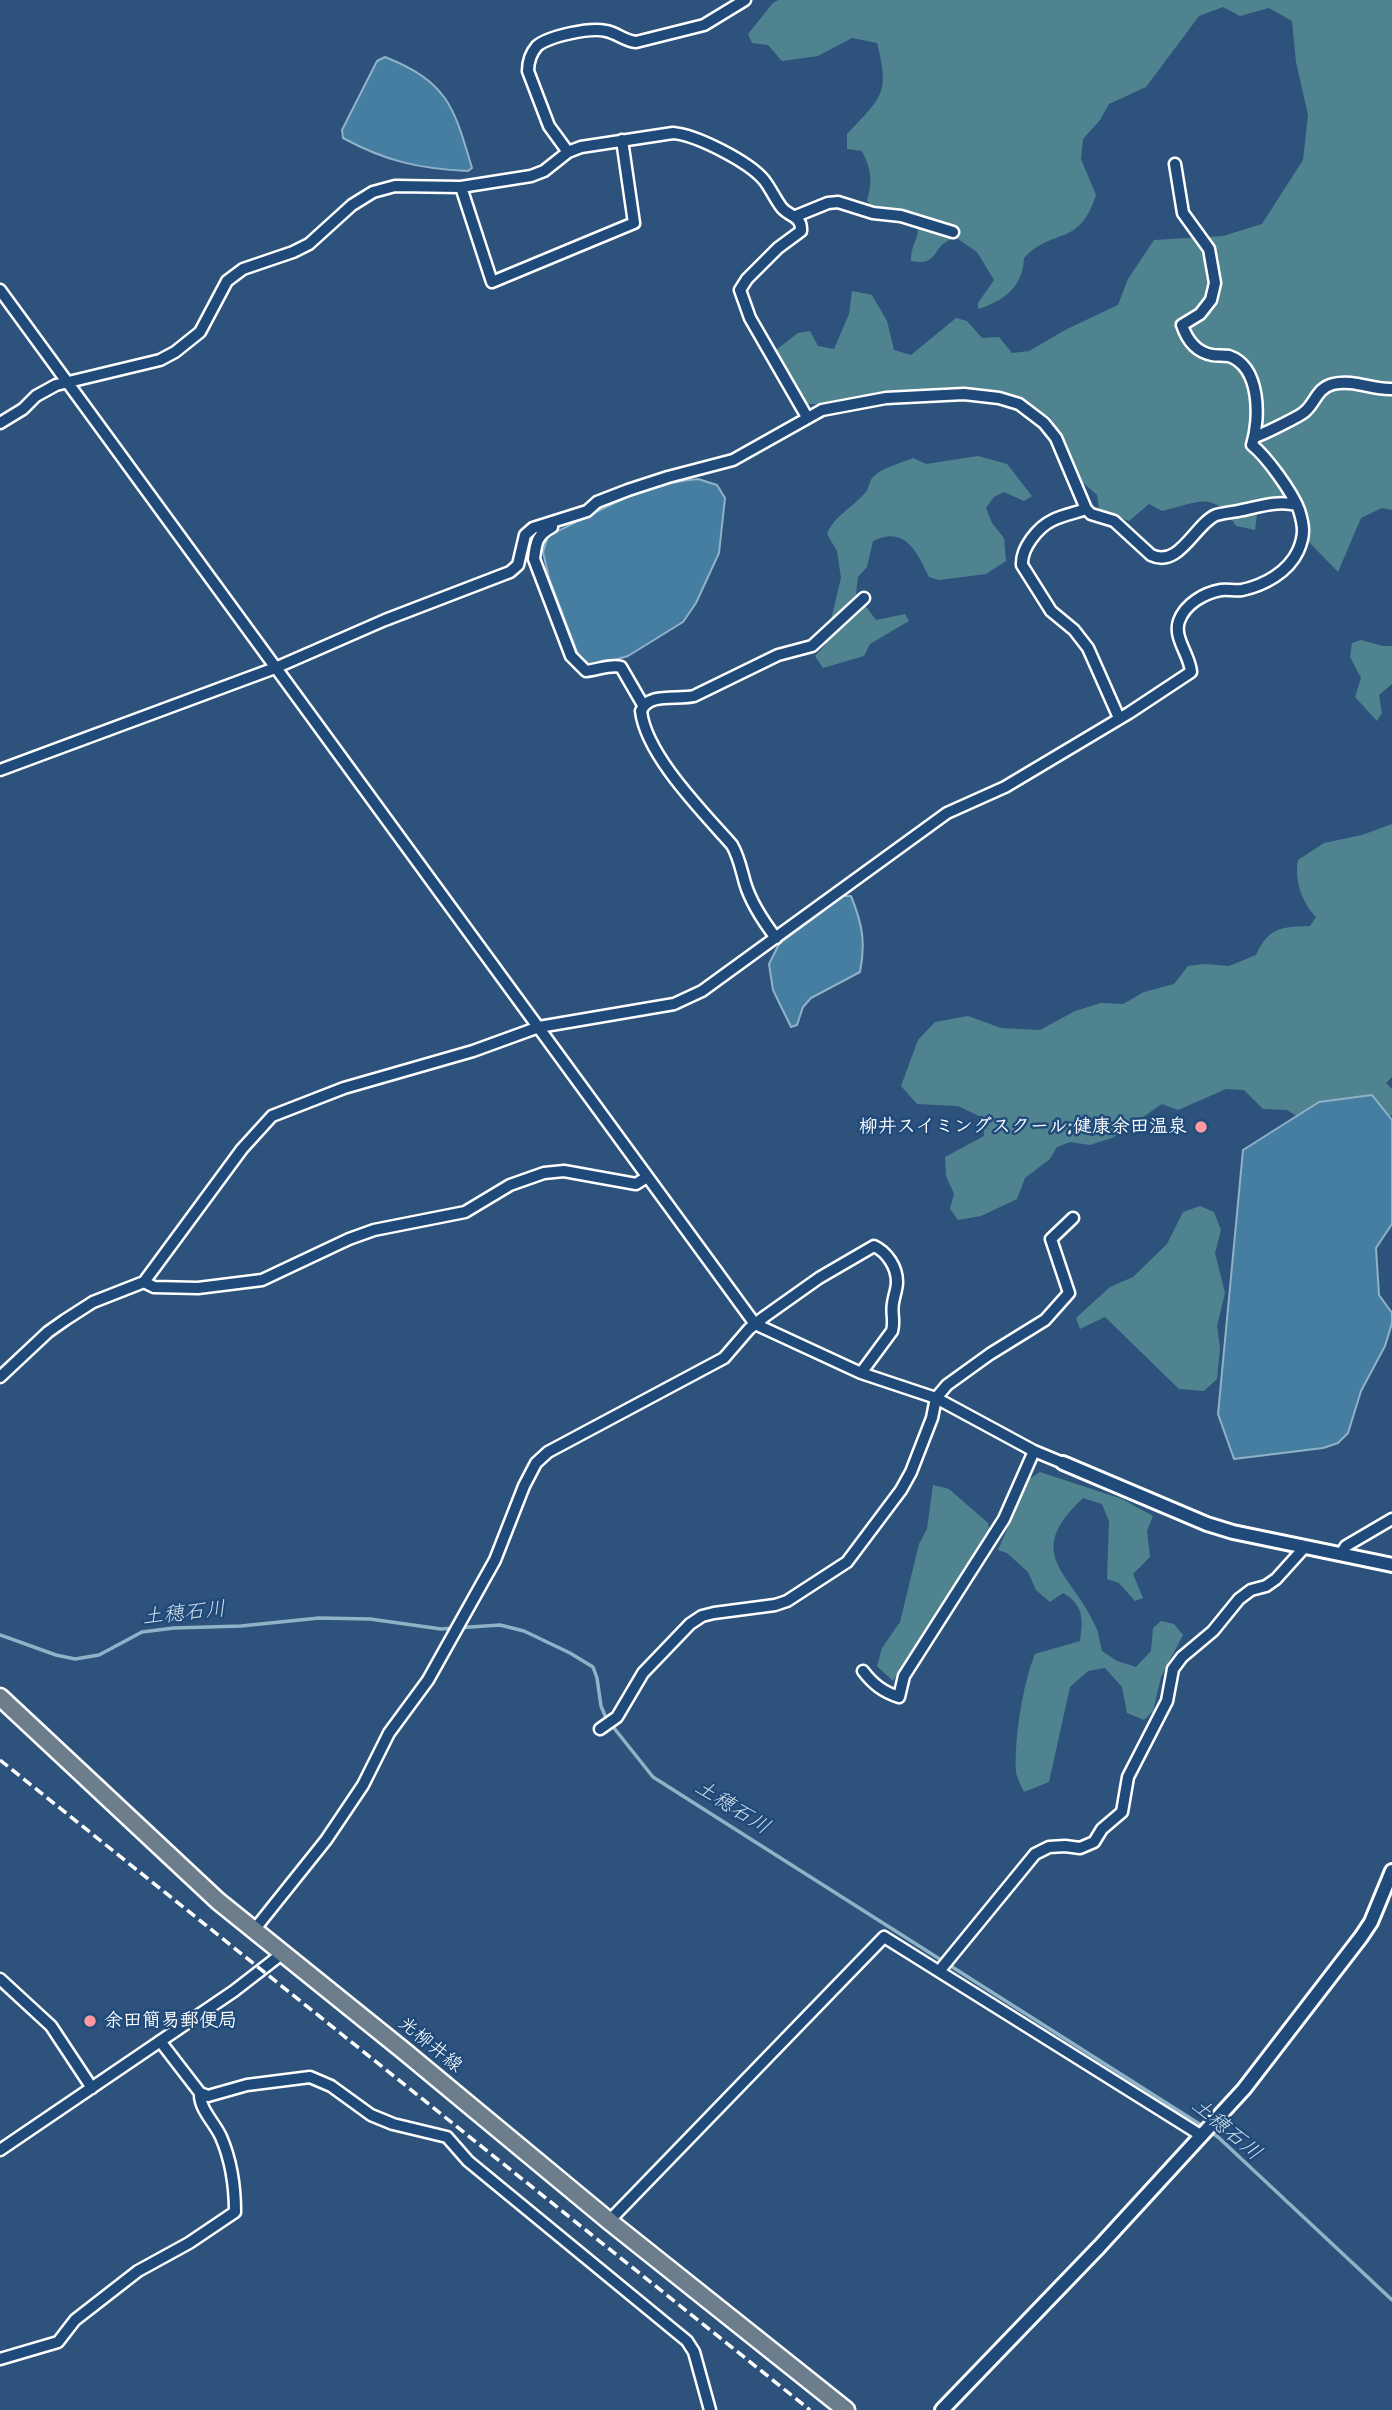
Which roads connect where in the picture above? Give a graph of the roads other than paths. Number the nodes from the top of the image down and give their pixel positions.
1 (745, 0) edge
2 (622, 140) junction
3 (568, 152) junction
4 (1175, 164) dead end
5 (461, 187) junction
6 (796, 216) junction
7 (953, 232) dead end
8 (0, 290) edge
9 (67, 382) junction
10 (1392, 389) edge
11 (807, 417) junction
12 (0, 423) edge
13 (1254, 437) junction
14 (1297, 505) junction
15 (1086, 509) junction
16 (555, 521) junction
17 (864, 598) dead end
18 (275, 668) junction
19 (643, 705) junction
20 (1119, 718) junction
21 (0, 769) edge
22 (776, 938) junction
23 (539, 1027) junction
24 (647, 1177) junction
25 (1073, 1217) dead end
26 (144, 1282) junction
27 (755, 1324) junction
28 (861, 1373) junction
29 (0, 1377) edge
30 (936, 1398) junction
31 (1034, 1451) junction
32 (1063, 1463) joint
33 (1392, 1519) edge
34 (1304, 1548) junction
35 (1341, 1554) junction
36 (1392, 1565) edge
37 (863, 1671) dead end
38 (0, 1697) edge
39 (605, 1726) dead end
40 (1392, 1871) edge
41 (254, 1930) junction
42 (283, 1953) junction
43 (944, 1965) junction
44 (0, 1979) edge
45 (160, 2041) junction
46 (92, 2088) junction
47 (200, 2093) junction
48 (1202, 2136) junction
49 (0, 2150) edge
50 (609, 2221) junction
51 (0, 2359) edge
52 (710, 2410) edge
53 (846, 2410) edge
54 (942, 2410) edge

1 - 3 street
2 - 3 street
2 - 5 street
2 - 6 street
3 - 5 street
4 - 13 street
5 - 9 street
6 - 7 street
6 - 11 street
8 - 9 street
9 - 12 street
9 - 18 street
10 - 13 street
11 - 15 street
11 - 16 street
13 - 14 street
14 - 15 street
14 - 20 street
15 - 20 street
16 - 18 street
16 - 19 street
17 - 19 street
18 - 21 street
18 - 23 street
19 - 22 street
20 - 22 street
22 - 23 street
23 - 24 street
23 - 26 street
24 - 26 street
24 - 27 street
25 - 30 street
26 - 29 street
27 - 28 street
27 - 28 street
27 - 41 street
28 - 30 street
30 - 31 street
30 - 39 street
31 - 32 street
31 - 37 street
32 - 34 street
33 - 35 street
34 - 35 street
34 - 43 street
35 - 36 street
38 - 41 main road, 光柳井線
40 - 48 street
41 - 42 main road, 光柳井線
42 - 45 street
42 - 50 main road, 光柳井線
43 - 48 street
43 - 50 street
44 - 46 street
45 - 46 street
45 - 47 street
46 - 49 street
47 - 51 street
47 - 52 street
48 - 54 street
50 - 53 main road, 光柳井線

